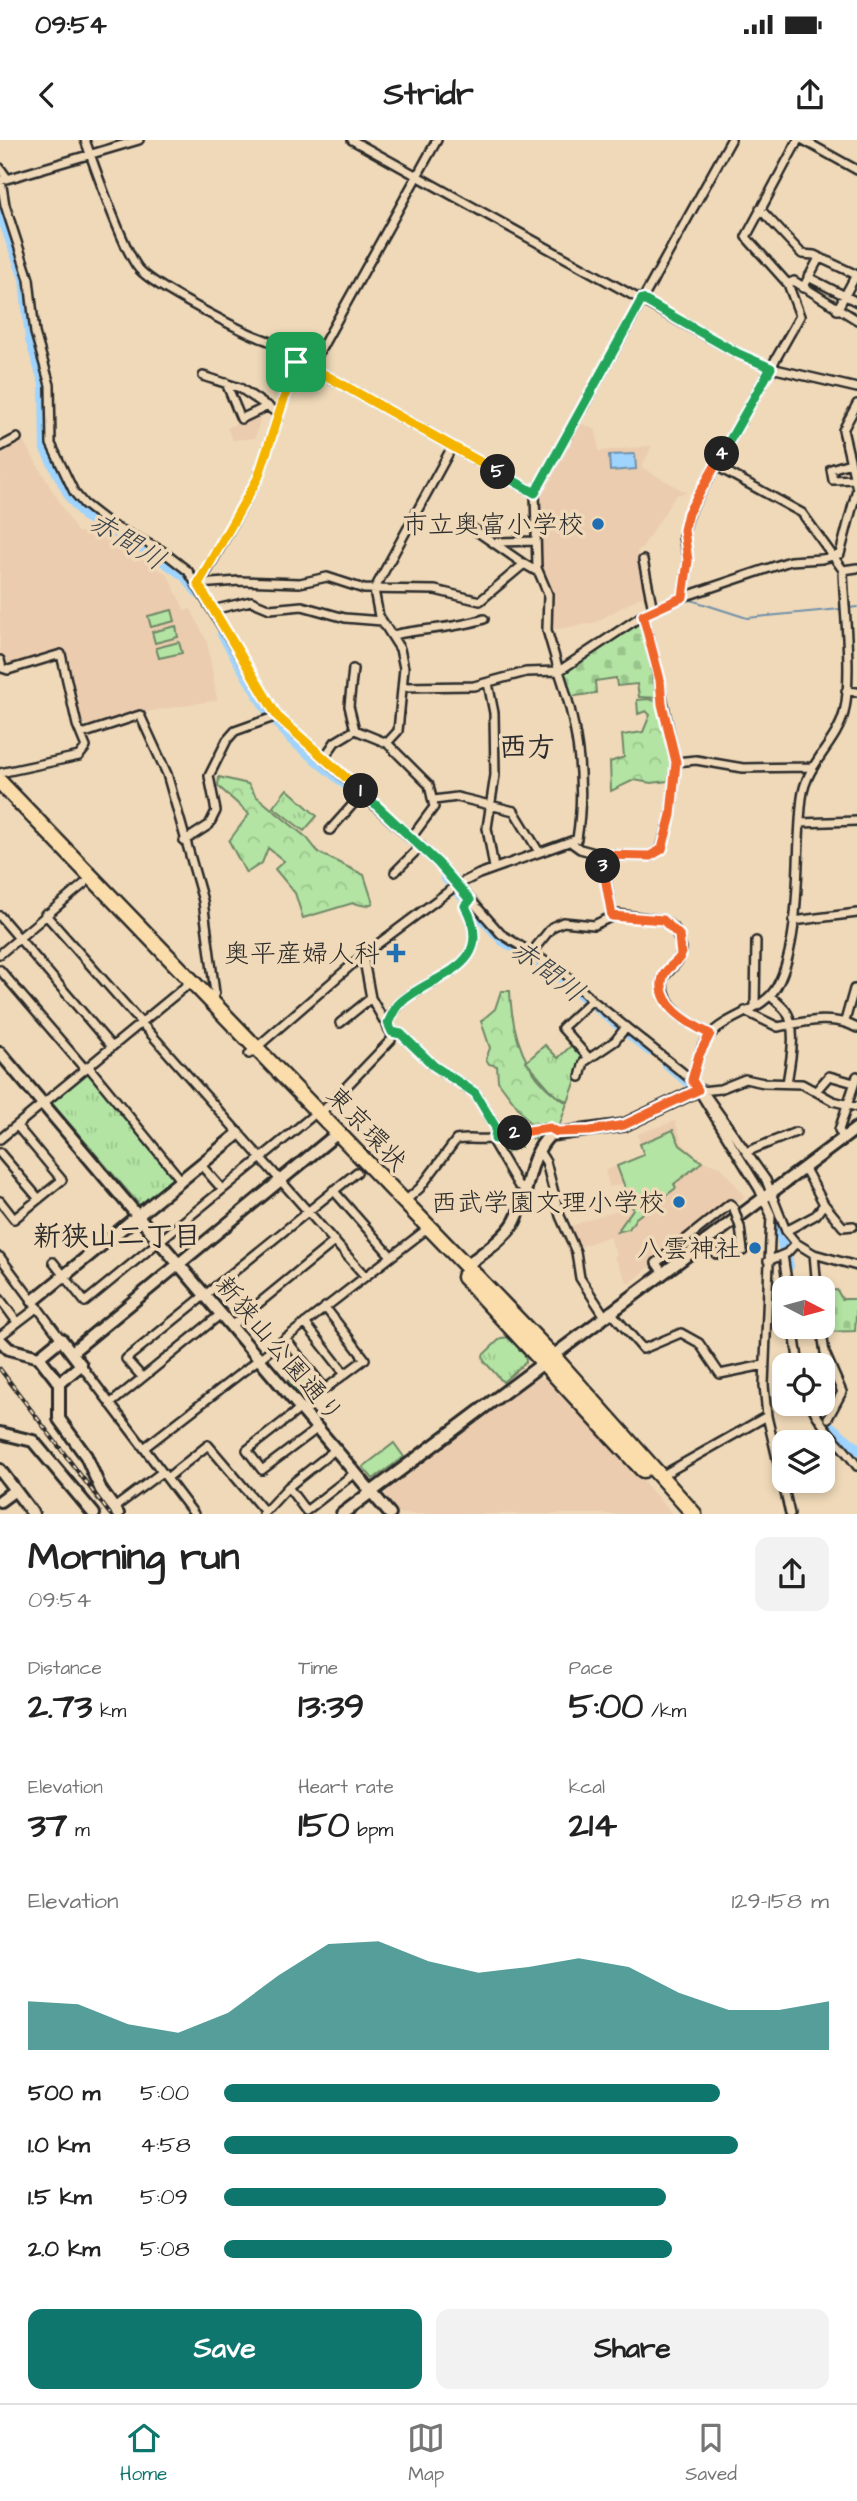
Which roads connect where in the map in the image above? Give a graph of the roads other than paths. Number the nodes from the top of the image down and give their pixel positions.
1 (85, 140) edge
2 (139, 140) edge
3 (352, 140) edge
4 (437, 140) edge
5 (731, 140) edge
6 (801, 140) edge
7 (90, 155) junction
8 (0, 167) edge
9 (857, 170) edge
10 (417, 176) junction
11 (3, 180) edge
12 (760, 209) junction
13 (819, 258) junction
14 (856, 275) edge
15 (808, 277) junction
16 (788, 284) junction
17 (803, 288) junction
18 (845, 295) junction
19 (642, 299) junction
20 (857, 302) edge
21 (837, 310) junction
22 (857, 320) edge
23 (296, 362) junction
24 (311, 367) junction
25 (771, 368) junction
26 (203, 376) dead end
27 (226, 383) junction
28 (857, 388) edge
29 (857, 404) edge
30 (268, 406) junction
31 (277, 413) junction
32 (17, 438) dead end
33 (0, 447) edge
34 (452, 447) junction
35 (850, 463) junction
36 (716, 466) junction
37 (854, 479) junction
38 (857, 489) edge
39 (535, 493) junction
40 (472, 528) dead end
41 (536, 541) junction
42 (496, 542) junction
43 (836, 557) junction
44 (643, 560) dead end
45 (524, 564) junction
46 (857, 568) edge
47 (842, 570) junction
48 (538, 572) junction
49 (200, 583) junction
50 (374, 590) junction
51 (683, 597) junction
52 (212, 610) junction
53 (653, 610) junction
54 (643, 615) junction
55 (484, 619) dead end
56 (382, 621) junction
57 (393, 635) junction
58 (0, 660) edge
59 (353, 668) dead end
60 (559, 671) junction
61 (488, 683) junction
62 (403, 687) junction
63 (846, 691) junction
64 (857, 692) edge
65 (275, 717) junction
66 (355, 730) junction
67 (82, 734) junction
68 (387, 743) junction
69 (324, 758) junction
70 (676, 762) junction
71 (812, 767) junction
72 (0, 773) edge
73 (0, 782) edge
74 (0, 794) edge
75 (361, 795) junction
76 (434, 800) junction
77 (491, 806) junction
78 (857, 821) edge
79 (800, 823) junction
80 (330, 830) dead end
81 (411, 838) junction
82 (184, 841) junction
83 (573, 844) junction
84 (418, 848) junction
85 (539, 852) junction
86 (602, 855) junction
87 (495, 868) junction
88 (395, 872) dead end
89 (85, 883) junction
90 (455, 886) junction
91 (470, 900) junction
92 (45, 914) junction
93 (857, 914) edge
94 (0, 916) edge
95 (612, 916) junction
96 (793, 921) junction
97 (19, 938) junction
98 (756, 941) dead end
99 (531, 953) junction
100 (0, 954) edge
101 (363, 954) junction
102 (0, 970) edge
103 (186, 986) junction
104 (857, 989) edge
105 (770, 996) junction
106 (371, 998) junction
107 (211, 1002) junction
108 (591, 1002) junction
109 (755, 1006) junction
110 (745, 1011) junction
111 (845, 1021) junction
112 (140, 1023) junction
113 (340, 1023) dead end
114 (388, 1023) junction
115 (790, 1024) junction
116 (857, 1028) edge
117 (625, 1029) junction
118 (392, 1032) junction
119 (710, 1034) junction
120 (112, 1046) junction
121 (253, 1051) junction
122 (0, 1053) edge
123 (588, 1057) junction
124 (86, 1067) junction
125 (580, 1077) dead end
126 (856, 1079) edge
127 (787, 1083) junction
128 (698, 1087) junction
129 (816, 1091) junction
130 (43, 1103) junction
131 (847, 1105) junction
132 (857, 1107) edge
133 (316, 1115) junction
134 (17, 1126) junction
135 (857, 1128) edge
136 (557, 1132) junction
137 (796, 1132) dead end
138 (238, 1134) junction
139 (335, 1135) junction
140 (843, 1138) junction
141 (0, 1139) edge
142 (493, 1139) junction
143 (740, 1149) junction
144 (539, 1151) junction
145 (0, 1153) edge
146 (261, 1157) junction
147 (200, 1164) junction
148 (804, 1167) junction
149 (357, 1172) dead end
150 (181, 1180) junction
151 (281, 1182) junction
152 (222, 1189) junction
153 (526, 1189) junction
154 (334, 1190) junction
155 (768, 1194) junction
156 (39, 1199) junction
157 (0, 1201) edge
158 (403, 1202) junction
159 (824, 1204) junction
160 (308, 1211) junction
161 (138, 1216) junction
162 (853, 1226) dead end
163 (786, 1231) junction
164 (422, 1232) junction
165 (335, 1241) junction
166 (704, 1241) junction
167 (159, 1242) junction
168 (796, 1243) junction
169 (785, 1254) junction
170 (814, 1254) junction
171 (391, 1256) junction
172 (0, 1257) edge
173 (768, 1261) junction
174 (53, 1262) dead end
175 (178, 1265) junction
176 (466, 1266) junction
177 (857, 1266) edge
178 (663, 1273) junction
179 (64, 1276) junction
180 (365, 1276) junction
181 (787, 1276) edge
182 (816, 1276) edge
183 (205, 1296) junction
184 (0, 1299) edge
185 (35, 1304) junction
186 (325, 1307) junction
187 (607, 1313) junction
188 (221, 1314) junction
189 (17, 1322) junction
190 (305, 1323) junction
191 (231, 1326) junction
192 (0, 1338) edge
193 (285, 1338) junction
194 (61, 1339) junction
195 (823, 1339) edge
196 (72, 1352) junction
197 (39, 1356) junction
198 (259, 1358) junction
199 (547, 1359) junction
200 (764, 1364) junction
201 (81, 1365) junction
202 (345, 1374) junction
203 (142, 1377) junction
204 (59, 1383) junction
205 (110, 1404) junction
206 (301, 1408) junction
207 (767, 1416) junction
208 (816, 1416) edge
209 (828, 1418) dead end
210 (318, 1428) junction
211 (0, 1433) edge
212 (144, 1448) junction
213 (336, 1449) junction
214 (857, 1466) edge
215 (0, 1469) edge
216 (356, 1472) junction
217 (164, 1475) junction
218 (660, 1476) junction
219 (288, 1487) junction
220 (15, 1490) junction
221 (371, 1491) junction
222 (0, 1501) edge
223 (116, 1511) edge
224 (264, 1513) edge
225 (33, 1514) edge
226 (94, 1514) edge
227 (194, 1514) edge
228 (342, 1514) edge
229 (390, 1514) edge
230 (682, 1514) edge
231 (694, 1514) edge
232 (790, 1514) edge

1 - 7 street
2 - 7 street
3 - 10 street
4 - 10 street
5 - 19 street
6 - 9 street
6 - 12 street
7 - 11 street
7 - 23 street
8 - 11 street
10 - 19 street
10 - 24 street
11 - 49 street
12 - 13 street
12 - 16 street
13 - 14 street
13 - 15 street
14 - 18 street
15 - 17 street
15 - 18 street
16 - 17 street
16 - 25 street
17 - 21 street
18 - 20 street
18 - 21 street
19 - 25 street
19 - 39 street
21 - 22 street
23 - 24 street
23 - 31 street
24 - 34 street
25 - 28 street
25 - 36 street
26 - 27 street
27 - 30 street
27 - 30 street
29 - 35 street
30 - 31 street
31 - 49 street
32 - 33 street
34 - 39 street
34 - 50 street
35 - 37 street
35 - 37 street
36 - 43 street
36 - 51 street
37 - 38 street
38 - 43 street
39 - 41 street
40 - 42 street
41 - 42 street
41 - 48 street
42 - 45 street
43 - 47 street
43 - 51 street
44 - 53 street
45 - 48 street
45 - 50 street
46 - 47 street
47 - 63 street
48 - 60 street
49 - 50 street
49 - 52 street
50 - 56 street
51 - 53 street
52 - 56 street
52 - 65 street
53 - 54 street
54 - 60 street
54 - 70 street
55 - 57 street
56 - 57 street
57 - 62 street
58 - 67 street
59 - 66 street
60 - 61 street
60 - 83 street
61 - 62 street
61 - 77 street
62 - 68 street
63 - 64 street
63 - 71 street
65 - 69 street
65 - 82 street
66 - 68 street
66 - 69 street
67 - 72 street
67 - 82 street
68 - 76 street
69 - 75 street
70 - 71 street
70 - 86 street
71 - 79 street
73 - 107 highway, 東京環状
74 - 89 highway, 東京環状
75 - 80 street
75 - 81 street
76 - 77 street
76 - 81 street
77 - 85 street
77 - 87 street
78 - 79 street
79 - 96 street
81 - 84 street
82 - 107 street
83 - 85 street
83 - 86 street
84 - 88 street
84 - 90 street
85 - 87 street
86 - 95 street
87 - 90 street
89 - 92 street
89 - 103 highway, 東京環状
90 - 91 street
90 - 101 street
91 - 99 street
91 - 114 street
92 - 97 street
92 - 112 street
93 - 96 street
94 - 97 street
95 - 99 street
95 - 119 street
96 - 105 street
97 - 100 street
97 - 120 street
98 - 109 street
99 - 108 street
101 - 106 street
101 - 121 street
102 - 124 street
103 - 112 street
103 - 121 highway, 東京環状
104 - 111 street
105 - 109 street
105 - 115 street
106 - 113 street
106 - 114 street
107 - 121 highway, 東京環状
108 - 117 street
108 - 123 street
109 - 110 street
110 - 115 street
110 - 119 street
111 - 115 street
111 - 116 street
112 - 120 street
112 - 138 street
114 - 118 street
115 - 127 street
117 - 123 street
117 - 128 street
118 - 133 street
118 - 142 street
119 - 128 street
120 - 124 street
121 - 133 highway, 東京環状
122 - 130 street, 新狭山公園通り
123 - 125 street
124 - 130 street
124 - 150 street
126 - 129 street
126 - 131 street
127 - 128 street
127 - 129 street
128 - 136 street
128 - 143 street
129 - 131 street
130 - 134 street
130 - 161 street, 新狭山公園通り
131 - 132 street
131 - 140 street
133 - 139 highway, 東京環状
133 - 146 street
134 - 141 street
134 - 156 street
135 - 140 street
136 - 142 street
136 - 144 street
137 - 143 street
138 - 146 street
138 - 147 street
139 - 151 street
139 - 158 highway, 東京環状
139 - 164 highway, 東京環状
140 - 148 street
142 - 153 street
142 - 158 street
143 - 155 street
144 - 153 street
144 - 187 street
145 - 156 street
146 - 151 street
146 - 152 street
147 - 150 street
147 - 152 street
148 - 155 street
148 - 159 street
149 - 154 street
150 - 161 street
151 - 160 street
151 - 175 street
152 - 167 street
153 - 176 street
154 - 160 street
154 - 171 street
155 - 163 street
155 - 166 street
155 - 173 street
156 - 157 street
158 - 176 highway, 東京環状
159 - 162 street
159 - 163 street
160 - 165 street
160 - 183 street
161 - 167 street, 新狭山公園通り
161 - 179 street
163 - 168 street
164 - 171 street
164 - 199 highway, 東京環状
165 - 180 street
165 - 191 street
166 - 178 street
166 - 178 street, bridge
167 - 175 street, 新狭山公園通り
167 - 179 street
168 - 169 street
168 - 170 street
169 - 173 street
169 - 181 street
170 - 177 street
170 - 182 street
171 - 180 street
172 - 185 street
173 - 200 street
174 - 179 street
175 - 183 street, 新狭山公園通り
175 - 196 street
176 - 199 highway, 東京環状
178 - 187 street
179 - 185 street
180 - 186 street
183 - 188 street, 新狭山公園通り
183 - 203 street
184 - 189 street
185 - 189 street
185 - 194 street
186 - 190 street
186 - 202 street
187 - 199 street
187 - 200 street
188 - 191 street, 新狭山公園通り
188 - 203 street
189 - 192 street
190 - 193 street
190 - 202 street
191 - 198 street, 新狭山公園通り
192 - 197 street
193 - 198 street
193 - 202 street
194 - 196 street
194 - 197 street
195 - 209 street
196 - 201 street
197 - 204 street
198 - 206 street, 新狭山公園通り
198 - 212 street
199 - 218 highway, 東京環状
199 - 221 street
199 - 230 highway, 東京環状
200 - 207 street
201 - 204 street
201 - 205 street
203 - 205 street
204 - 223 street
205 - 212 street
206 - 210 street, 新狭山公園通り
206 - 210 street
207 - 218 street
207 - 232 street
208 - 214 street
210 - 213 street, 新狭山公園通り
211 - 226 street
212 - 217 street
213 - 216 street, 新狭山公園通り
213 - 219 street
215 - 220 street
216 - 219 street
216 - 221 street, 新狭山公園通り
217 - 223 street
217 - 224 street
217 - 227 street
218 - 231 highway, 東京環状
219 - 224 street
220 - 222 street
220 - 225 street
221 - 228 street
221 - 229 street, 新狭山公園通り

